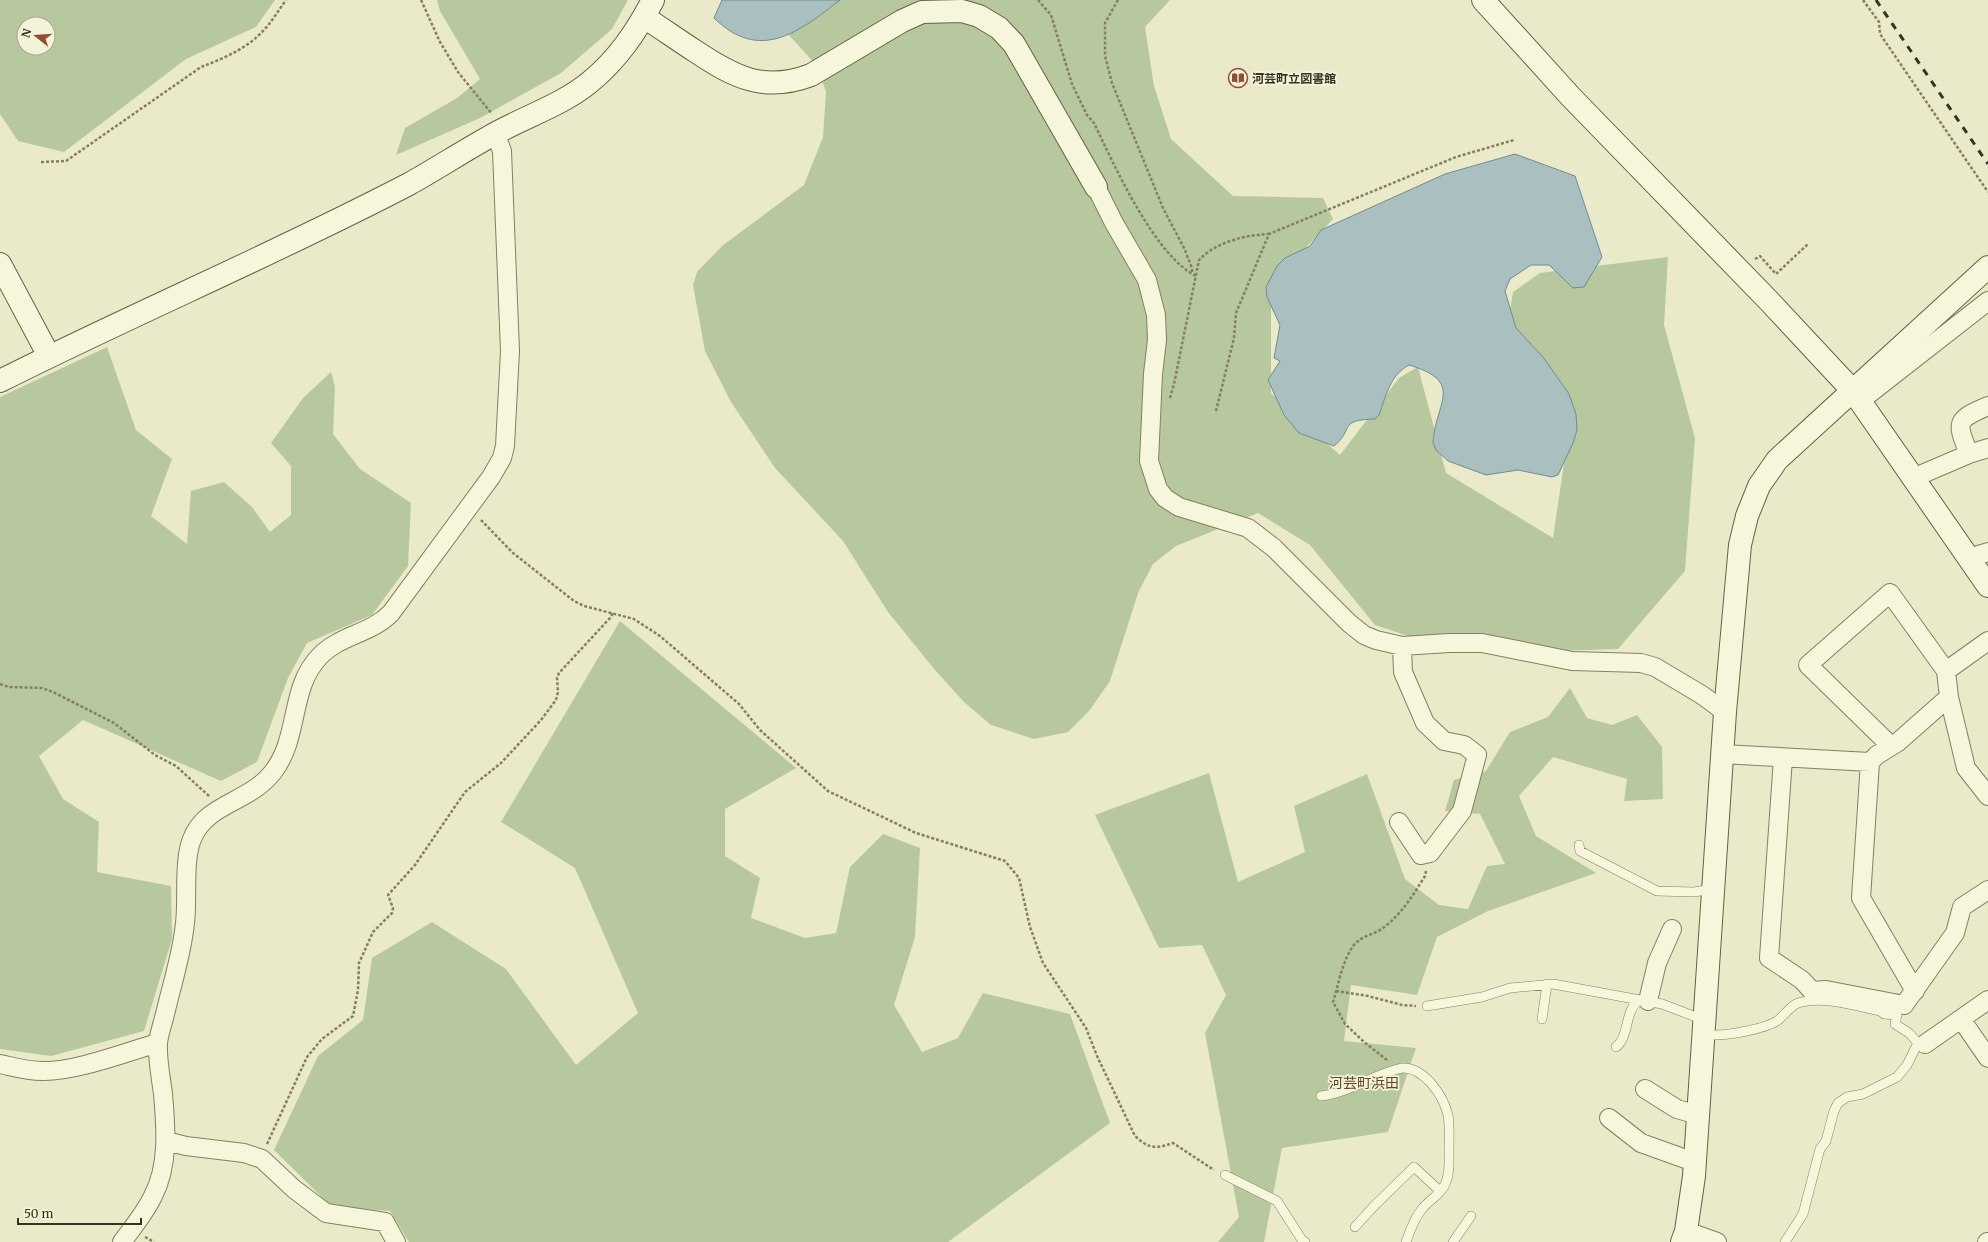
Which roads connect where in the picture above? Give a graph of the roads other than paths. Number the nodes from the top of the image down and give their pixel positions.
1 (1483, 0) edge
2 (648, 9) edge
3 (498, 132) junction
4 (1096, 187) joint
5 (0, 264) edge
6 (1988, 267) edge
7 (1988, 301) edge
8 (49, 356) junction
9 (0, 381) edge
10 (1857, 396) junction
11 (1988, 406) edge
12 (1988, 448) edge
13 (1970, 454) junction
14 (1913, 478) junction
15 (1988, 552) edge
16 (1968, 558) junction
17 (1988, 586) edge
18 (1988, 641) edge
19 (1402, 646) junction
20 (1946, 671) junction
21 (1949, 697) junction
22 (1725, 712) junction
23 (1891, 746) junction
24 (1722, 754) junction
25 (1783, 758) junction
26 (1870, 762) junction
27 (1988, 796) edge
28 (1399, 822) dead end
29 (1579, 845) dead end
30 (1713, 889) junction
31 (1988, 890) edge
32 (1672, 929) dead end
33 (1548, 984) junction
34 (1915, 991) junction
35 (1643, 1000) junction
36 (1988, 1000) edge
37 (1427, 1006) road end
38 (1542, 1019) dead end
39 (1961, 1019) junction
40 (1709, 1027) junction
41 (158, 1043) junction
42 (1925, 1044) dead end
43 (1616, 1047) dead end
44 (1988, 1058) edge
45 (0, 1064) edge
46 (1645, 1089) dead end
47 (1321, 1096) dead end
48 (1698, 1115) junction
49 (1609, 1118) dead end
50 (166, 1141) junction
51 (1694, 1162) junction
52 (1225, 1175) road end
53 (1440, 1191) junction
54 (1471, 1216) dead end
55 (1354, 1227) dead end
56 (1684, 1236) edge
57 (122, 1242) edge
58 (396, 1242) edge
59 (1305, 1242) edge
60 (1406, 1242) edge
61 (1454, 1242) edge
62 (1717, 1242) edge
63 (1785, 1242) edge

1 - 10 street
2 - 3 street
2 - 4 street
3 - 8 street
3 - 41 street
4 - 19 street
5 - 8 street
6 - 10 street
7 - 10 street
8 - 9 street
10 - 14 street
10 - 22 street
11 - 13 street
12 - 13 street
13 - 14 street
14 - 16 street
15 - 16 street
16 - 17 street
18 - 20 street
19 - 22 street
19 - 28 street
20 - 21 street
20 - 23 street
21 - 23 street
21 - 27 street
22 - 24 street
23 - 26 street
24 - 25 street
24 - 30 street
25 - 26 street
25 - 34 street
26 - 34 street
29 - 30 lane
30 - 40 street
31 - 34 street
32 - 35 street
33 - 35 lane
33 - 37 lane
33 - 38 lane
35 - 40 lane
35 - 43 lane
36 - 39 street
39 - 42 street
39 - 44 street
40 - 48 street
40 - 63 lane
41 - 45 street
41 - 50 street
46 - 48 street
47 - 53 lane
48 - 51 street
49 - 51 street
50 - 57 street
50 - 58 street
51 - 56 street
52 - 59 lane
53 - 55 lane
53 - 60 lane
54 - 61 lane
56 - 62 street

